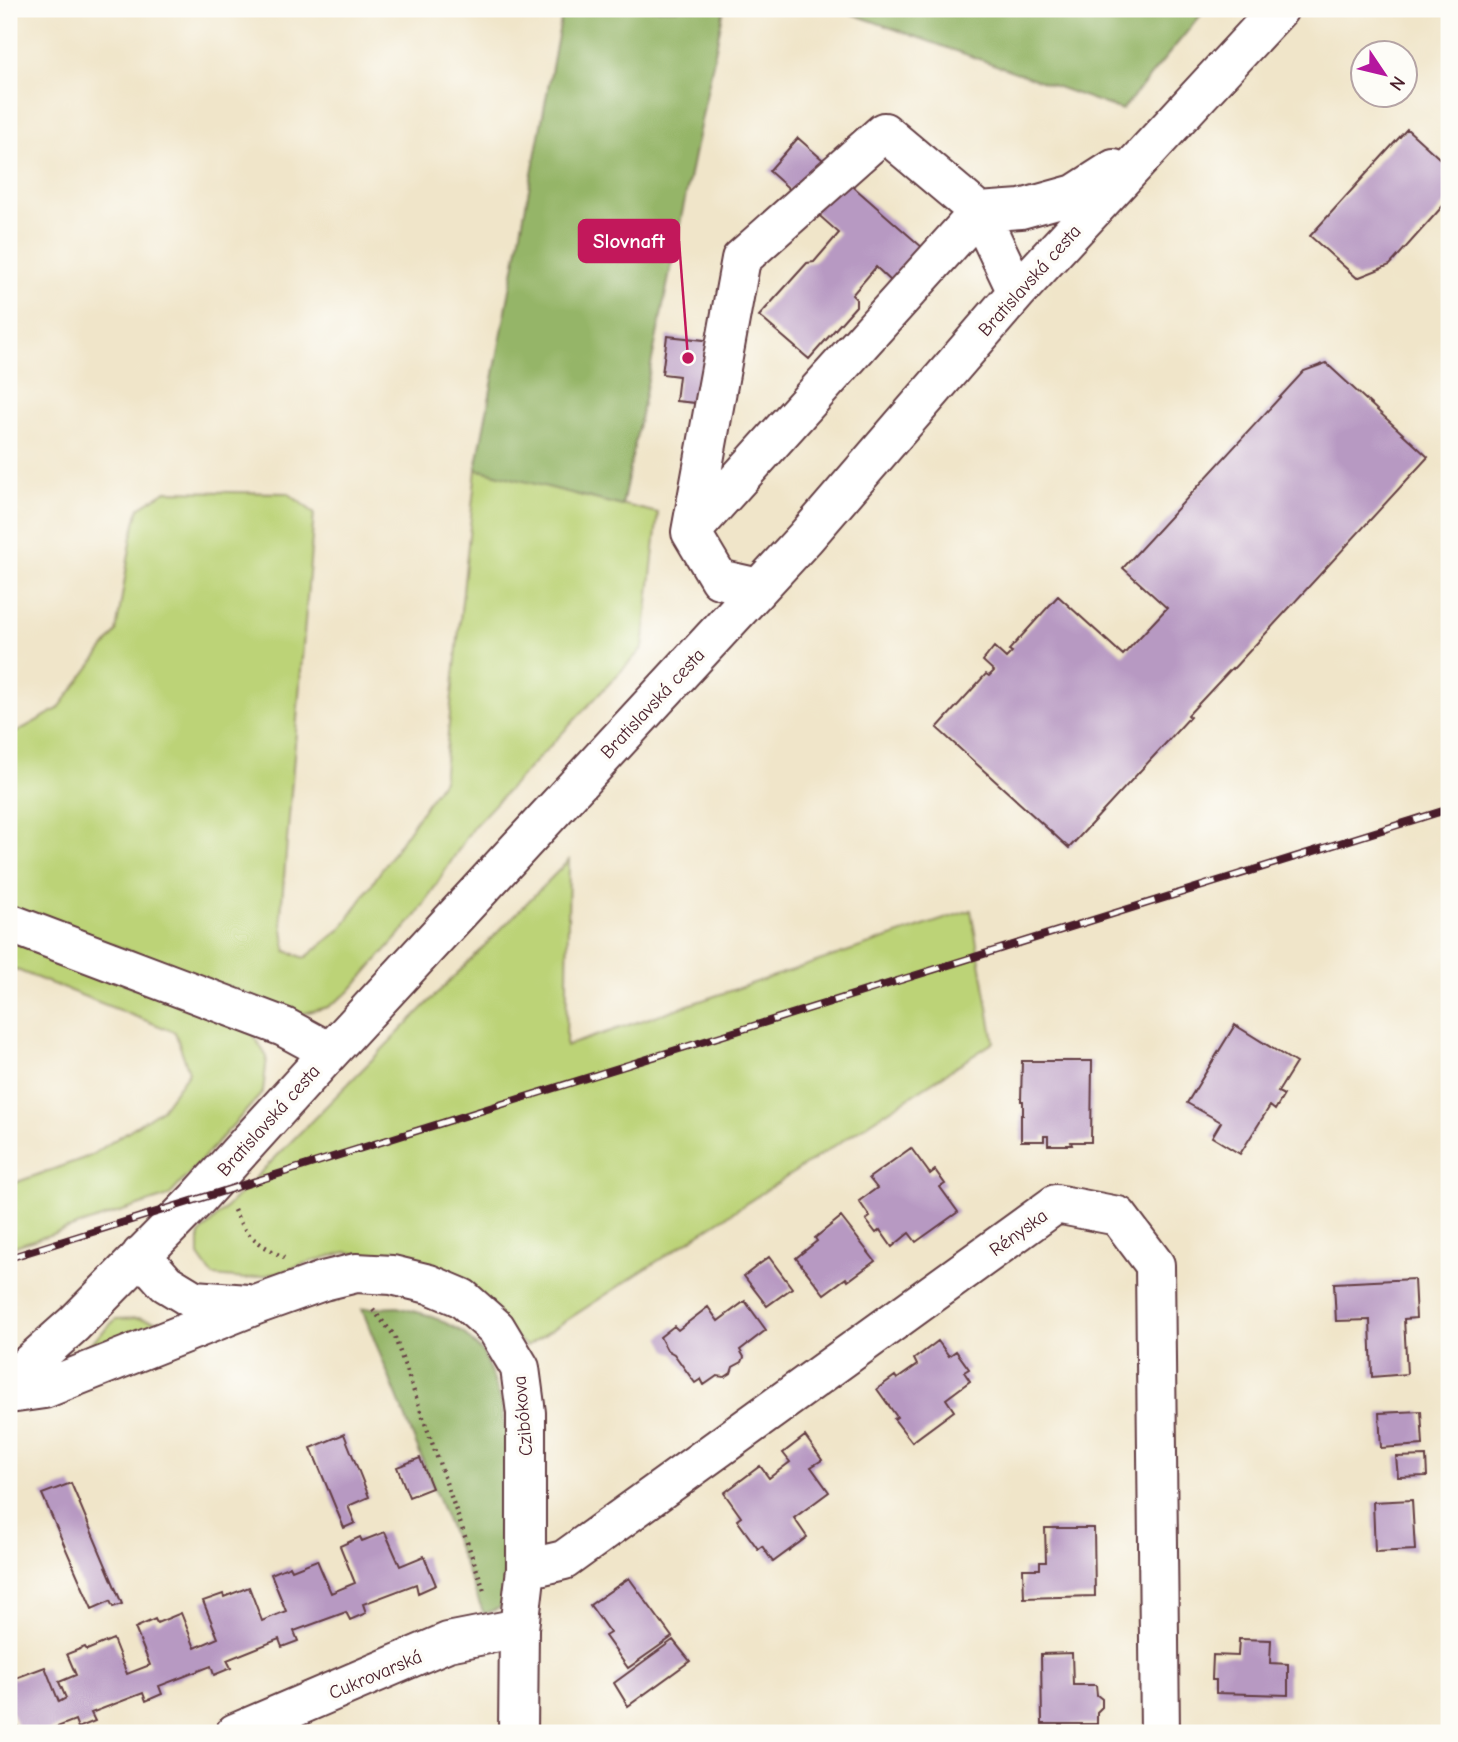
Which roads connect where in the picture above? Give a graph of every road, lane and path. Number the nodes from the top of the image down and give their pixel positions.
1 (1279, 9) edge
2 (1152, 145) junction
3 (979, 212) junction
4 (1017, 292) junction
5 (691, 533) junction
6 (759, 588) junction
7 (9, 923) edge
8 (330, 1052) junction
9 (228, 1164) junction
10 (141, 1255) junction
11 (323, 1280) junction
12 (256, 1305) junction
13 (9, 1382) edge
14 (9, 1394) edge
15 (526, 1569) junction
16 (489, 1602) dead end
17 (519, 1628) junction
18 (273, 1726) edge
19 (236, 1733) edge
20 (518, 1733) edge
21 (1160, 1733) edge

1 - 2 street, Bratislavská cesta
2 - 3 street
2 - 4 street, Bratislavská cesta
3 - 4 street
3 - 5 street
3 - 5 street
4 - 6 street, Bratislavská cesta
5 - 6 street
6 - 8 street, Bratislavská cesta
7 - 8 street
8 - 9 street, Bratislavská cesta
9 - 10 street, Bratislavská cesta
9 - 11 path
10 - 12 street, Czibókova
10 - 13 street, Bratislavská cesta
11 - 12 street, Czibókova
11 - 15 street, Czibókova
11 - 16 path
12 - 14 street
15 - 17 street, Czibókova
15 - 21 street, Rényska
17 - 18 street, Cukrovarská
17 - 20 street, Czibókova
18 - 19 street, Cukrovarská

